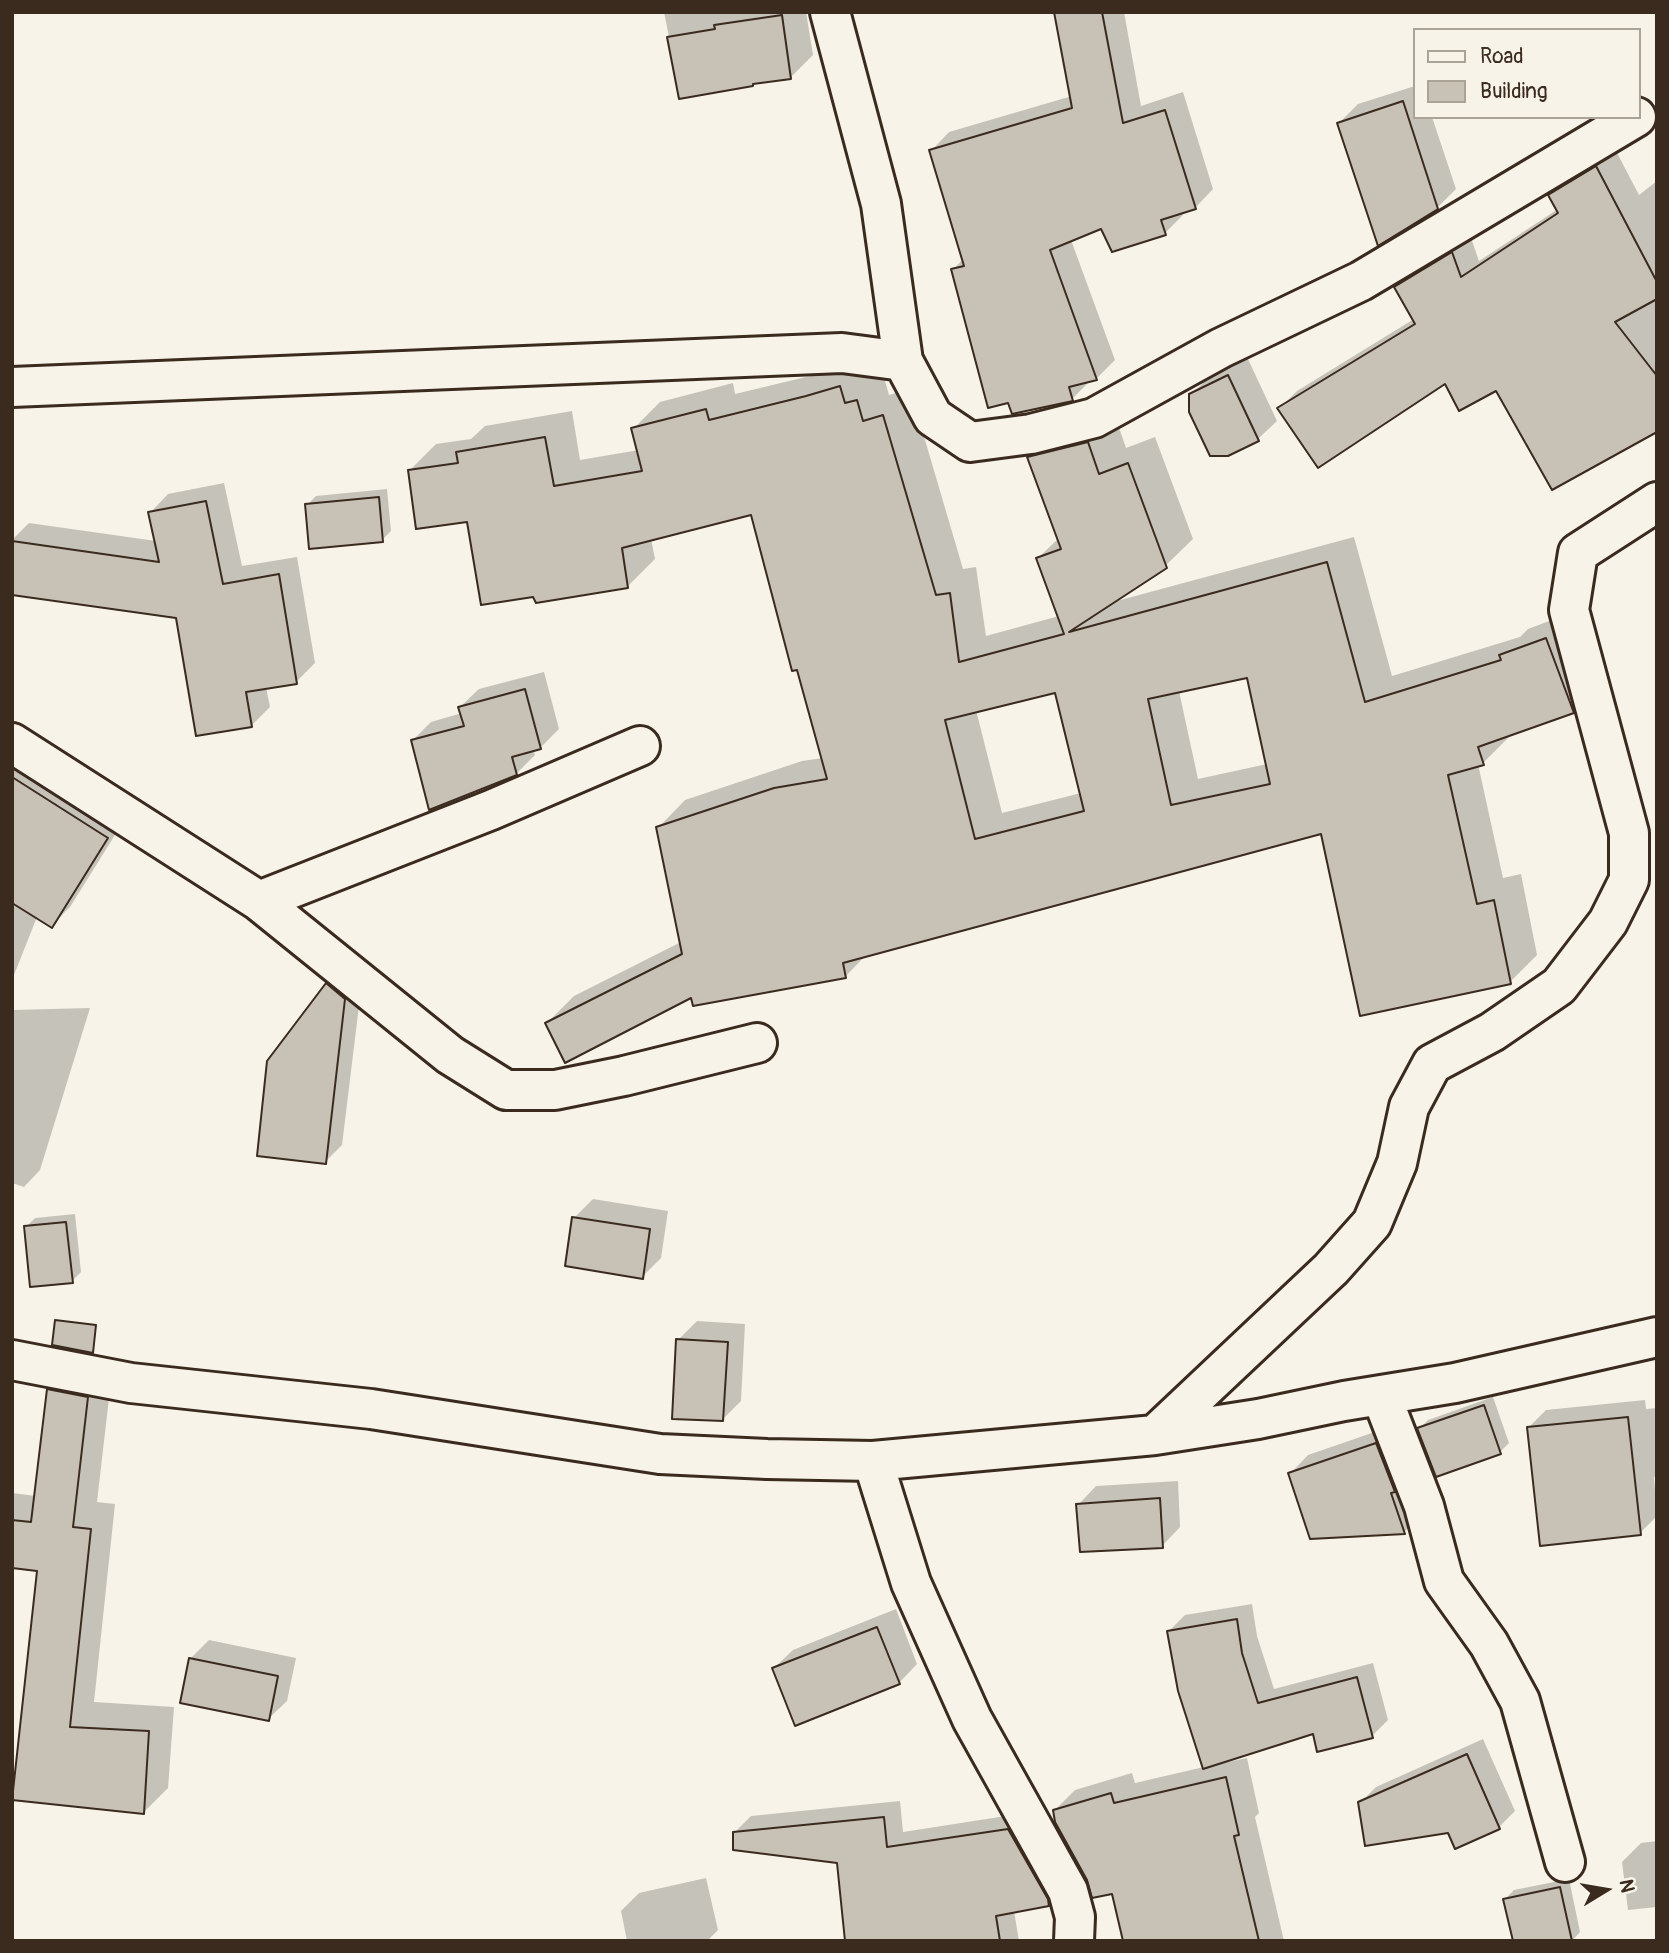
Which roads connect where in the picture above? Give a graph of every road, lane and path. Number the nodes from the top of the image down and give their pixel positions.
1 (830, 12) edge
2 (1657, 105) edge
3 (1641, 114) edge
4 (1633, 119) edge
5 (903, 361) junction
6 (12, 387) edge
7 (1657, 502) edge
8 (12, 743) edge
9 (640, 746) dead end
10 (260, 901) junction
11 (757, 1043) dead end
12 (1657, 1337) edge
13 (12, 1360) edge
14 (1381, 1395) junction
15 (1155, 1435) junction
16 (873, 1461) junction
17 (1565, 1862) dead end
18 (1074, 1941) edge

1 - 5 street
2 - 3 street
4 - 5 street
5 - 6 street
7 - 15 street
8 - 10 street
9 - 10 street
10 - 11 street
12 - 14 street
13 - 16 street
14 - 15 street
14 - 17 street
15 - 16 street
16 - 18 street

